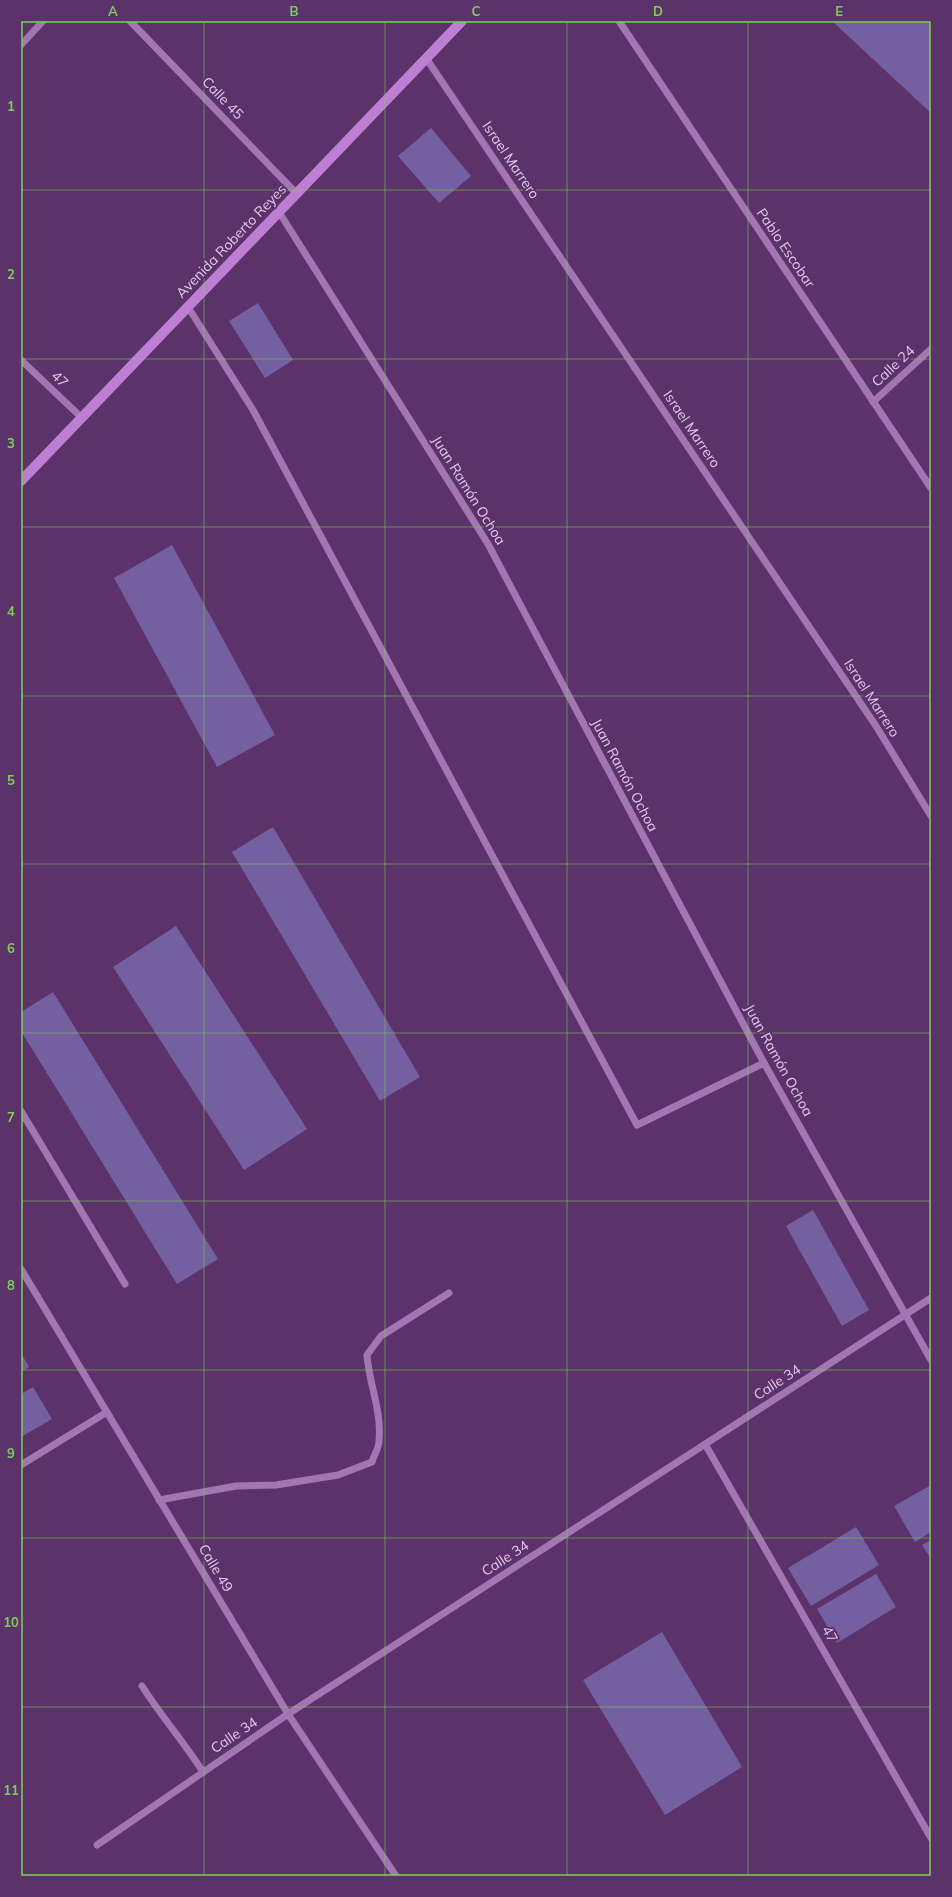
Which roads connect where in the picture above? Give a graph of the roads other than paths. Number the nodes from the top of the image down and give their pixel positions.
1 (43, 21) edge
2 (130, 21) edge
3 (462, 21) edge
4 (619, 21) edge
5 (21, 45) edge
6 (426, 58) junction
7 (296, 193) junction
8 (279, 212) junction
9 (188, 307) junction
10 (931, 348) edge
11 (21, 360) edge
12 (873, 402) junction
13 (82, 418) junction
14 (21, 481) edge
15 (931, 488) edge
16 (931, 816) edge
17 (764, 1063) junction
18 (21, 1111) edge
19 (21, 1269) edge
20 (125, 1284) dead end
21 (449, 1292) dead end
22 (931, 1298) edge
23 (906, 1314) junction
24 (931, 1360) edge
25 (107, 1412) junction
26 (705, 1444) junction
27 (21, 1465) edge
28 (159, 1500) junction
29 (142, 1686) dead end
30 (288, 1714) junction
31 (203, 1772) junction
32 (931, 1838) edge
33 (97, 1845) dead end
34 (396, 1876) edge

1 - 5 street
2 - 7 street, Calle 45
3 - 6 main road, Avenida Roberto Reyes
4 - 12 street, Pablo Escobar
6 - 7 main road, Avenida Roberto Reyes
6 - 16 street, Israel Marrero
7 - 8 main road, Avenida Roberto Reyes
8 - 9 main road, Avenida Roberto Reyes
8 - 17 street, Juan Ramón Ochoa
9 - 13 main road, Avenida Roberto Reyes
9 - 17 street
10 - 12 street, Calle 24
11 - 13 street, 47
12 - 15 street, Pablo Escobar
13 - 14 main road, Avenida Roberto Reyes
17 - 23 street, Juan Ramón Ochoa
18 - 20 street
19 - 25 street, Calle 49
21 - 28 street
22 - 23 street, Calle 34
23 - 24 street, Juan Ramón Ochoa
23 - 26 street, Calle 34
25 - 27 street
25 - 28 street, Calle 49
26 - 30 street, Calle 34
26 - 32 street, 47
28 - 30 street, Calle 49
29 - 31 street
30 - 31 street, Calle 34
30 - 34 street, Calle 49
31 - 33 street, Calle 34

